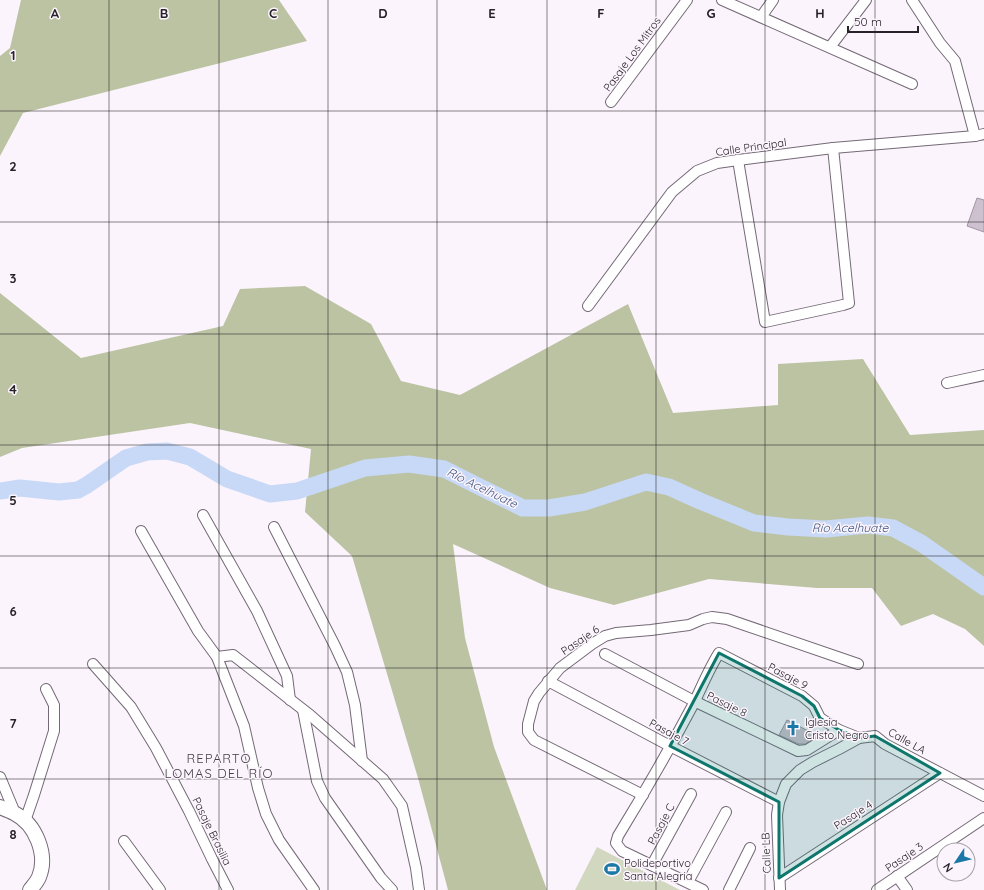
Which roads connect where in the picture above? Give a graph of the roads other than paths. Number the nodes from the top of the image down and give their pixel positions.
1 (687, 0) edge
2 (722, 0) edge
3 (773, 0) edge
4 (866, 0) edge
5 (912, 0) edge
6 (760, 17) junction
7 (830, 47) junction
8 (912, 84) dead end
9 (611, 102) dead end
10 (980, 135) edge
11 (833, 148) junction
12 (738, 160) junction
13 (588, 306) dead end
14 (984, 375) edge
15 (947, 383) dead end
16 (203, 515) dead end
17 (274, 527) dead end
18 (141, 531) dead end
19 (605, 654) dead end
20 (217, 657) junction
21 (93, 664) dead end
22 (858, 664) dead end
23 (548, 682) junction
24 (46, 689) dead end
25 (290, 700) junction
26 (694, 701) junction
27 (303, 710) junction
28 (839, 730) junction
29 (859, 738) junction
30 (670, 746) junction
31 (362, 761) junction
32 (940, 773) junction
33 (0, 777) edge
34 (690, 794) dead end
35 (643, 795) junction
36 (984, 796) edge
37 (779, 802) junction
38 (0, 807) edge
39 (726, 812) dead end
40 (778, 815) joint
41 (20, 817) junction
42 (984, 818) edge
43 (124, 841) dead end
44 (750, 848) dead end
45 (652, 865) junction
46 (897, 876) junction
47 (779, 878) junction
48 (688, 882) junction
49 (30, 890) edge
50 (160, 890) edge
51 (228, 890) edge
52 (314, 890) edge
53 (392, 890) edge
54 (419, 890) edge
55 (703, 890) edge
56 (729, 890) edge
57 (780, 890) edge
58 (877, 890) edge
59 (907, 890) edge

1 - 9 street, Pasaje Los Mitros
2 - 6 street
3 - 6 street
4 - 7 street
5 - 10 street
6 - 7 street
7 - 8 street
10 - 11 street, Calle Principal
11 - 12 street, Calle Principal
11 - 12 street
12 - 13 street, Calle Principal
14 - 15 street
16 - 25 street
17 - 31 street
18 - 20 street
19 - 26 street, Pasaje 8
20 - 25 street
20 - 52 street
21 - 51 street, Pasaje Brasilia
22 - 23 street, Pasaje 6
23 - 30 street, Pasaje 7
23 - 35 street, Pasaje 6
24 - 41 street
25 - 27 street
26 - 28 street, Pasaje 8
26 - 28 street, Pasaje 9
26 - 30 street
27 - 31 street
27 - 53 street
28 - 29 street, Pasaje 9
29 - 32 street, Calle LA
29 - 37 street, Calle LA
30 - 35 street
30 - 37 street, Pasaje 7
31 - 54 street
32 - 36 street, Calle LA
32 - 47 street, Pasaje 4
33 - 41 street
34 - 45 street, Pasaje C
35 - 45 street
37 - 40 street, Calle LA
38 - 41 main road
39 - 48 street
40 - 47 street, Calle LB
41 - 49 main road
42 - 46 street, Pasaje 3
43 - 50 street
44 - 56 street
45 - 48 street
46 - 58 street, Pasaje 3
46 - 59 street
47 - 57 street, Calle LB
48 - 55 street

